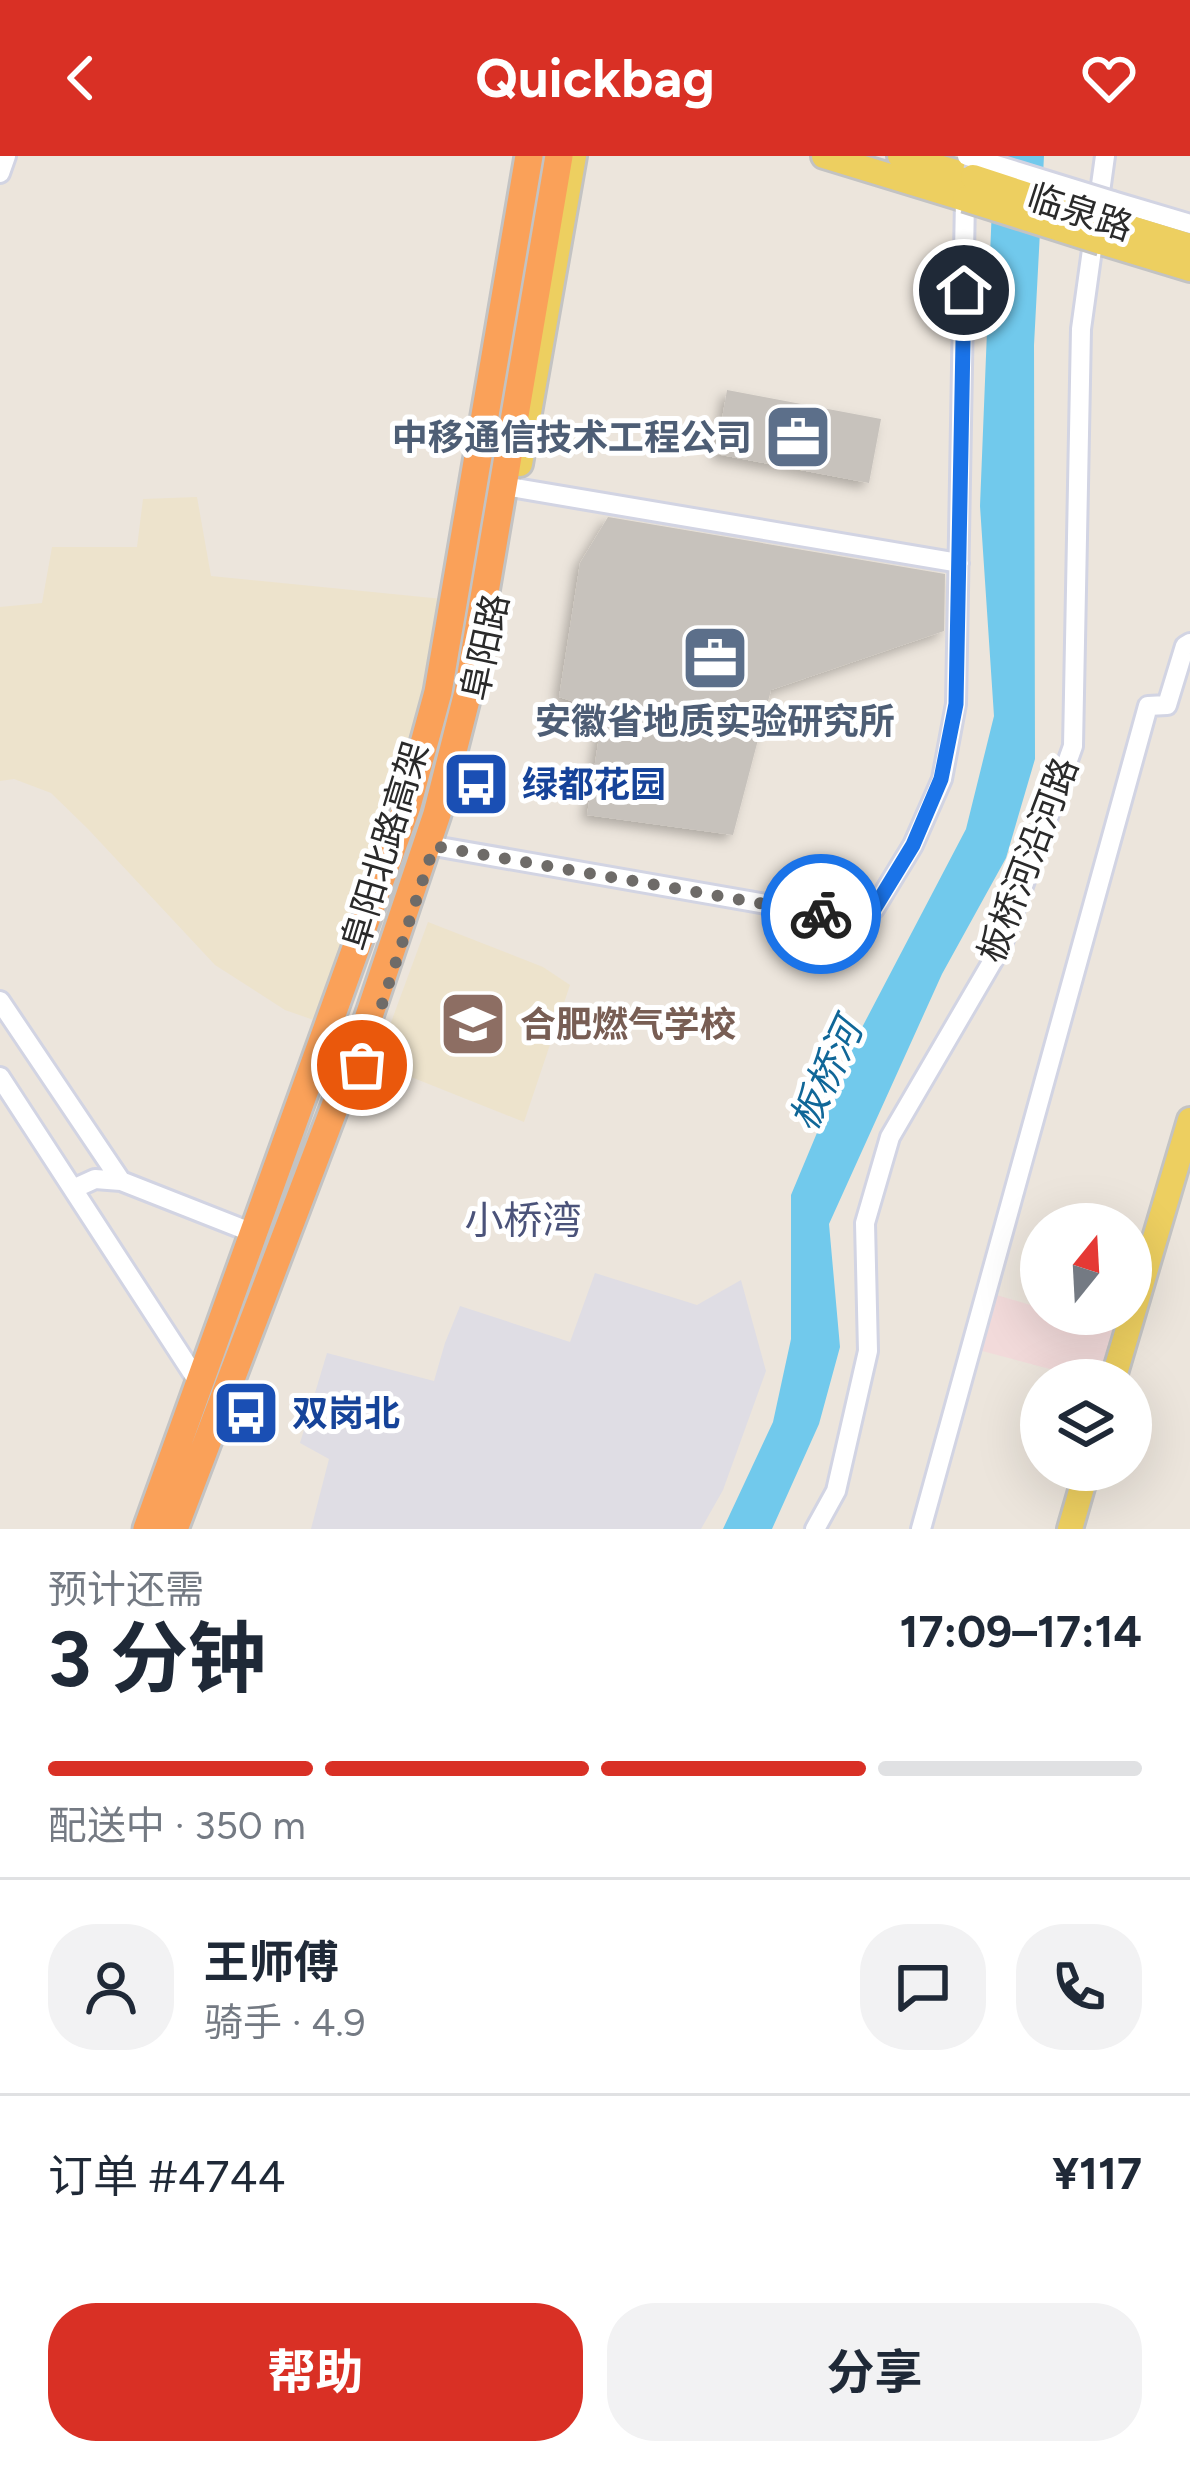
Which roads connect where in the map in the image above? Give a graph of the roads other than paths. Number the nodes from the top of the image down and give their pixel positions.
1 (6, 156) edge
2 (529, 156) edge
3 (543, 156) edge
4 (559, 156) edge
5 (574, 156) edge
6 (824, 156) edge
7 (901, 156) edge
8 (1105, 156) edge
9 (968, 172) edge
10 (0, 173) edge
11 (1106, 221) junction
12 (1190, 224) edge
13 (1190, 246) edge
14 (1190, 269) edge
15 (516, 488) junction
16 (959, 563) junction
17 (1190, 643) edge
18 (434, 846) junction
19 (0, 1001) edge
20 (0, 1077) edge
21 (1190, 1120) edge
22 (121, 1181) junction
23 (74, 1189) junction
24 (253, 1233) junction
25 (1119, 1359) edge
26 (199, 1383) junction
27 (1081, 1491) edge
28 (147, 1529) edge
29 (160, 1529) edge
30 (174, 1529) edge
31 (188, 1529) edge
32 (815, 1529) edge
33 (921, 1529) edge
34 (1070, 1529) edge

1 - 10 street
2 - 24 highway
3 - 29 highway, 阜阳北路高架
4 - 30 highway, 阜阳北路高架
5 - 15 main road, 阜阳路
6 - 9 main road, 临泉路
7 - 9 main road, 临泉路
8 - 32 street, 板桥河沿河路
9 - 11 main road, 临泉路, bridge
9 - 16 street
11 - 12 street
11 - 13 main road, 临泉路
11 - 14 main road, 临泉路
15 - 16 street
15 - 18 main road, 阜阳路
16 - 18 street
17 - 33 street
18 - 31 main road, 阜阳路
19 - 22 street
20 - 23 street
21 - 25 main road
22 - 23 street
22 - 24 street
23 - 26 street
24 - 26 highway
26 - 28 highway
27 - 34 main road

